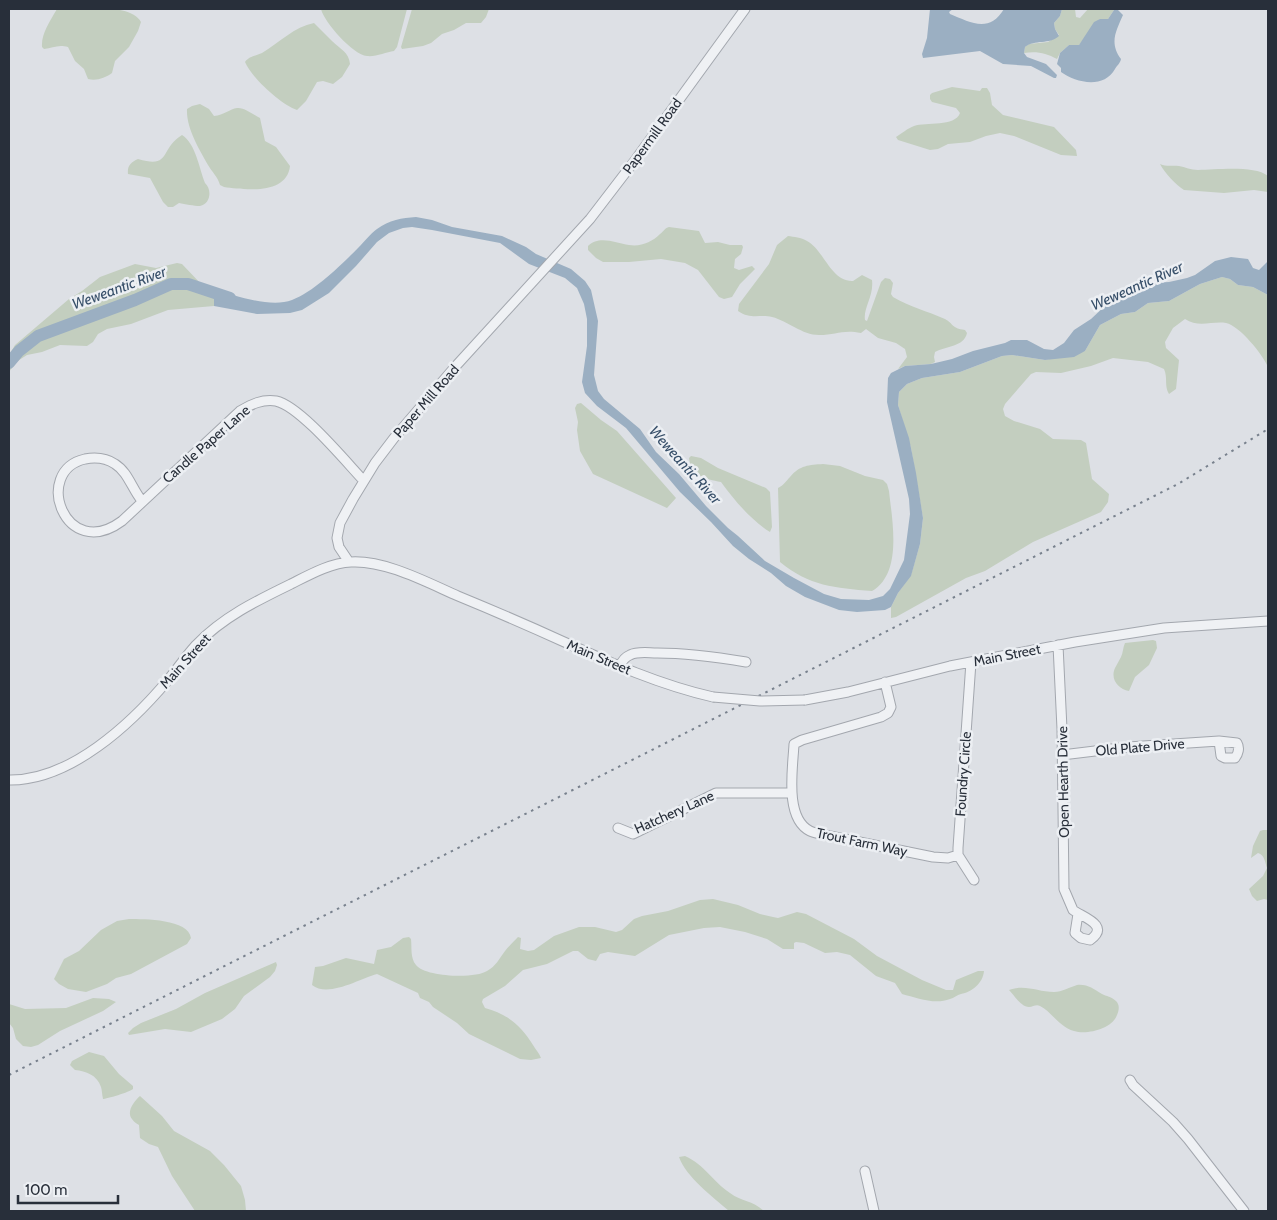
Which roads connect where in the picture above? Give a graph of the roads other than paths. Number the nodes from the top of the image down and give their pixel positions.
1 (745, 9) edge
2 (554, 258) joint
3 (364, 481) junction
4 (142, 501) junction
5 (349, 562) junction
6 (1268, 621) edge
7 (1058, 645) junction
8 (746, 662) dead end
9 (971, 662) junction
10 (620, 666) junction
11 (885, 682) junction
12 (1219, 741) dead end
13 (1062, 754) junction
14 (9, 780) edge
15 (792, 793) junction
16 (618, 828) dead end
17 (958, 855) junction
18 (974, 880) dead end
19 (1078, 914) dead end
20 (1130, 1080) dead end
21 (865, 1171) dead end
22 (874, 1211) edge
23 (1244, 1211) edge

1 - 2 street, Papermill Road
2 - 3 street, Paper Mill Road
3 - 4 street, Candle Paper Lane
3 - 5 street, Paper Mill Road
4 - 4 street, Candle Paper Lane
5 - 10 street, Main Street
5 - 14 street, Main Street
6 - 7 street, Main Street
7 - 9 street, Main Street
7 - 13 street, Open Hearth Drive
8 - 10 street
9 - 11 street, Main Street
9 - 17 street, Foundry Circle
10 - 11 street, Main Street, bridge
11 - 15 street, Trout Farm Way
12 - 13 street, Old Plate Drive
13 - 19 street, Open Hearth Drive
15 - 16 street, Hatchery Lane
15 - 17 street, Trout Farm Way
17 - 18 street
20 - 23 street
21 - 22 street

